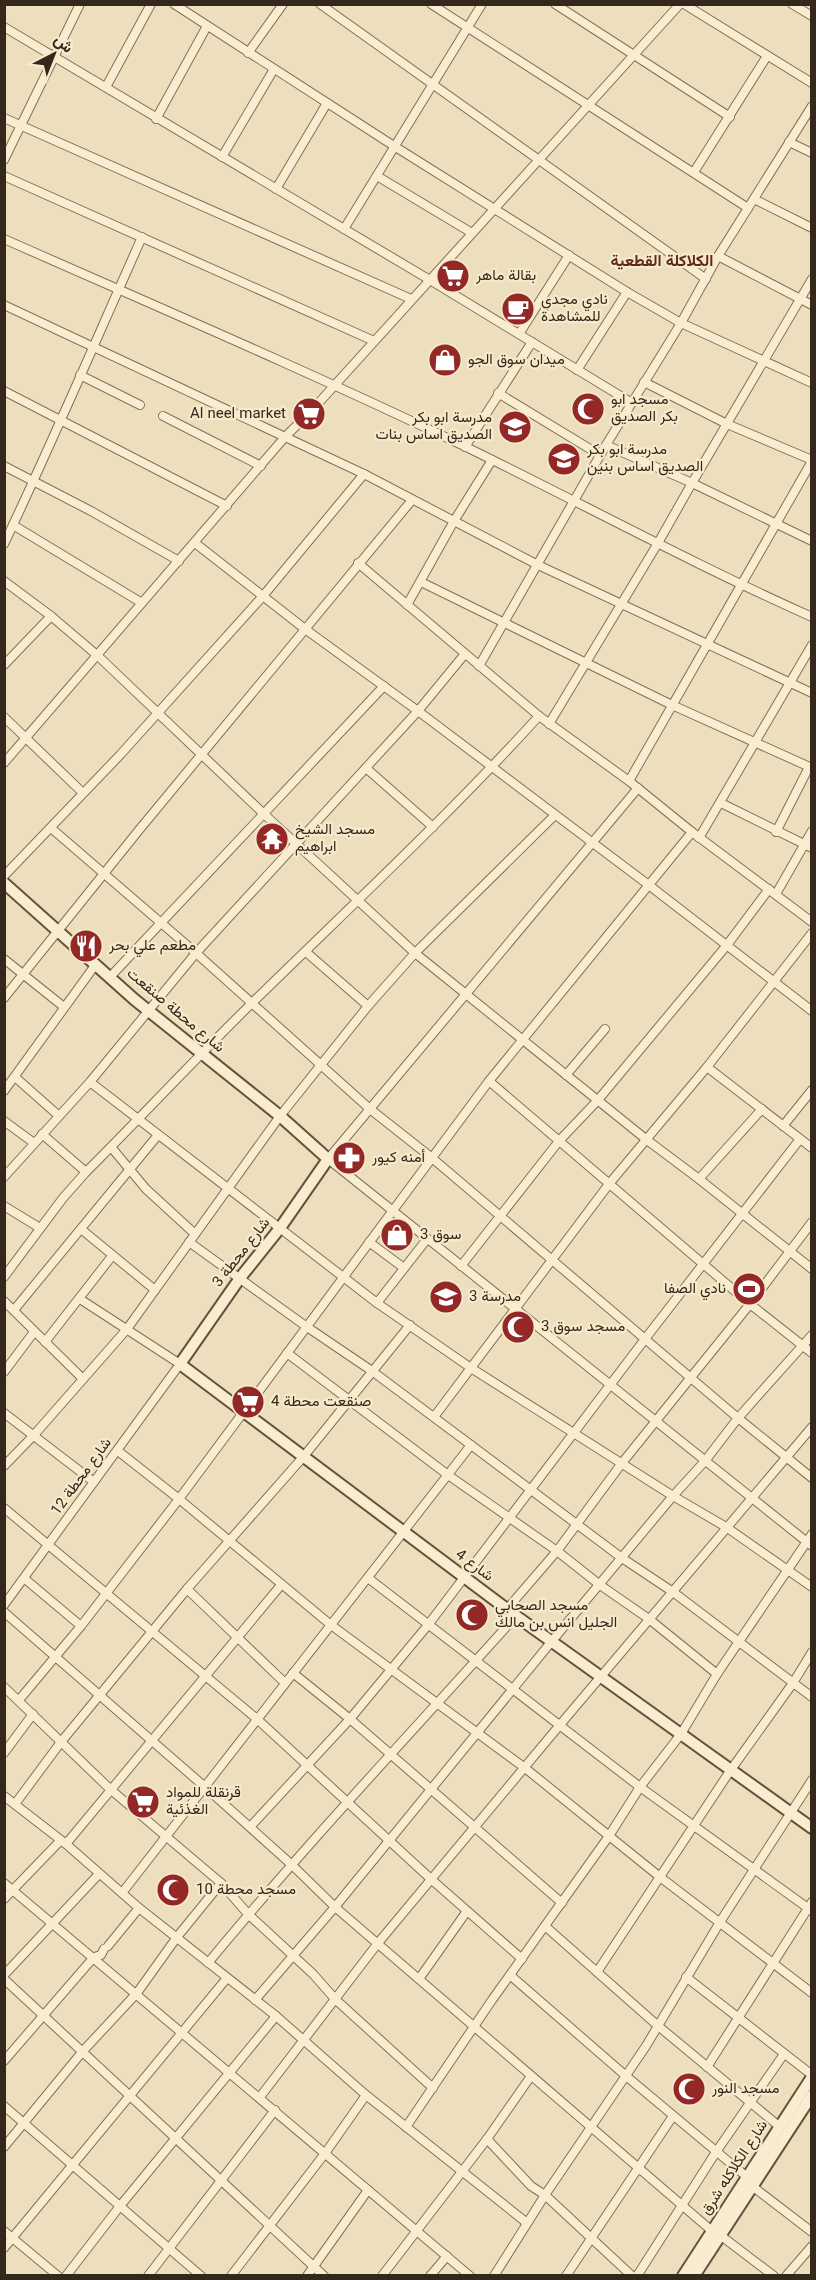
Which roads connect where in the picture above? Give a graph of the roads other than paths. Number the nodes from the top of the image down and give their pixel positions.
1 (80, 4) edge
2 (151, 4) edge
3 (174, 4) edge
4 (283, 4) edge
5 (320, 4) edge
6 (431, 4) edge
7 (482, 4) edge
8 (555, 4) edge
9 (682, 4) edge
10 (792, 4) edge
11 (812, 16) edge
12 (207, 26) junction
13 (4, 27) edge
14 (468, 28) junction
15 (248, 53) junction
16 (633, 56) junction
17 (767, 56) junction
18 (54, 57) junction
19 (274, 69) junction
20 (812, 83) edge
21 (432, 84) junction
22 (106, 87) junction
23 (327, 102) junction
24 (588, 106) junction
25 (812, 106) edge
26 (730, 117) junction
27 (4, 118) edge
28 (156, 118) junction
29 (21, 126) junction
30 (789, 142) junction
31 (394, 146) junction
32 (812, 153) edge
33 (222, 157) junction
34 (540, 159) junction
35 (4, 160) edge
36 (694, 172) junction
37 (4, 176) edge
38 (377, 176) junction
39 (276, 189) junction
40 (754, 199) junction
41 (748, 208) junction
42 (495, 209) junction
43 (812, 228) edge
44 (344, 229) junction
45 (472, 233) junction
46 (142, 237) junction
47 (4, 239) edge
48 (569, 255) junction
49 (718, 256) junction
50 (706, 279) junction
51 (812, 279) edge
52 (430, 280) junction
53 (118, 290) junction
54 (627, 292) junction
55 (411, 299) junction
56 (800, 300) junction
57 (812, 305) edge
58 (4, 306) edge
59 (681, 323) junction
60 (519, 333) junction
61 (374, 341) junction
62 (532, 342) junction
63 (94, 347) junction
64 (765, 361) junction
65 (577, 370) junction
66 (80, 375) junction
67 (644, 382) junction
68 (812, 383) edge
69 (336, 385) junction
70 (4, 391) edge
71 (498, 393) junction
72 (632, 403) junction
73 (140, 405) dead end
74 (163, 416) dead end
75 (62, 420) junction
76 (727, 424) junction
77 (285, 437) junction
78 (606, 445) junction
79 (465, 447) junction
80 (600, 455) junction
81 (492, 460) junction
82 (812, 461) edge
83 (4, 466) edge
84 (261, 466) junction
85 (364, 474) junction
86 (32, 481) junction
87 (692, 483) junction
88 (412, 500) junction
89 (573, 502) junction
90 (227, 506) junction
91 (454, 521) junction
92 (776, 524) junction
93 (13, 525) junction
94 (812, 541) edge
95 (195, 543) junction
96 (658, 543) junction
97 (4, 544) edge
98 (179, 561) junction
99 (358, 563) junction
100 (538, 565) junction
101 (5, 581) edge
102 (421, 582) junction
103 (740, 585) junction
104 (263, 596) junction
105 (142, 603) junction
106 (621, 603) junction
107 (407, 605) junction
108 (51, 616) junction
109 (812, 617) edge
110 (505, 622) junction
111 (305, 629) junction
112 (706, 644) junction
113 (812, 645) edge
114 (464, 654) junction
115 (98, 656) junction
116 (585, 662) junction
117 (4, 665) edge
118 (478, 666) junction
119 (789, 682) junction
120 (384, 686) junction
121 (812, 693) edge
122 (672, 705) junction
123 (157, 711) junction
124 (418, 711) junction
125 (539, 716) junction
126 (4, 717) edge
127 (549, 724) junction
128 (26, 738) junction
129 (754, 742) junction
130 (203, 754) junction
131 (4, 763) edge
132 (810, 767) edge
133 (366, 768) junction
134 (492, 768) junction
135 (629, 781) junction
136 (638, 788) junction
137 (83, 793) junction
138 (721, 803) junction
139 (265, 815) junction
140 (555, 815) junction
141 (433, 827) junction
142 (51, 828) junction
143 (812, 831) edge
144 (692, 832) junction
145 (776, 832) junction
146 (699, 838) junction
147 (593, 843) junction
148 (297, 844) junction
149 (807, 846) edge
150 (103, 875) junction
151 (4, 876) edge
152 (4, 884) edge
153 (650, 886) junction
154 (773, 892) junction
155 (358, 901) junction
156 (812, 922) edge
157 (160, 924) junction
158 (57, 932) junction
159 (812, 933) edge
160 (727, 945) junction
161 (306, 952) junction
162 (415, 952) junction
163 (196, 954) junction
164 (4, 959) edge
165 (96, 964) junction
166 (24, 975) junction
167 (110, 977) junction
168 (774, 982) junction
169 (465, 993) junction
170 (4, 998) edge
171 (252, 1004) junction
172 (368, 1006) junction
173 (64, 1007) junction
174 (812, 1011) edge
175 (148, 1012) junction
176 (605, 1029) dead end
177 (523, 1040) junction
178 (203, 1054) junction
179 (321, 1065) junction
180 (706, 1067) junction
181 (566, 1075) junction
182 (15, 1077) junction
183 (489, 1081) junction
184 (90, 1082) junction
185 (812, 1090) edge
186 (4, 1091) edge
187 (598, 1100) junction
188 (370, 1109) junction
189 (762, 1109) junction
190 (59, 1116) junction
191 (280, 1116) junction
192 (136, 1119) junction
193 (4, 1121) edge
194 (783, 1126) junction
195 (42, 1134) junction
196 (158, 1135) junction
197 (800, 1139) junction
198 (647, 1140) junction
199 (559, 1141) junction
200 (34, 1143) junction
201 (111, 1147) junction
202 (812, 1148) edge
203 (432, 1158) junction
204 (328, 1159) junction
205 (131, 1170) junction
206 (86, 1172) junction
207 (4, 1177) edge
208 (699, 1179) junction
209 (609, 1184) junction
210 (229, 1187) junction
211 (4, 1206) edge
212 (392, 1210) junction
213 (742, 1213) junction
214 (499, 1216) junction
215 (812, 1222) edge
216 (40, 1228) junction
217 (280, 1228) junction
218 (81, 1229) junction
219 (195, 1234) junction
220 (428, 1239) junction
221 (189, 1242) junction
222 (369, 1242) junction
223 (789, 1252) junction
224 (112, 1256) junction
225 (552, 1260) junction
226 (703, 1264) junction
227 (461, 1266) junction
228 (404, 1268) junction
229 (812, 1269) edge
230 (4, 1277) edge
231 (240, 1278) junction
232 (343, 1279) junction
233 (155, 1290) junction
234 (80, 1299) junction
235 (4, 1301) edge
236 (377, 1303) junction
237 (750, 1304) junction
238 (14, 1310) junction
239 (516, 1310) junction
240 (410, 1325) junction
241 (307, 1327) junction
242 (127, 1329) junction
243 (34, 1332) junction
244 (812, 1335) edge
245 (645, 1339) junction
246 (45, 1342) junction
247 (802, 1345) junction
248 (287, 1353) junction
249 (812, 1353) edge
250 (180, 1364) junction
251 (471, 1368) junction
252 (372, 1371) junction
253 (4, 1372) edge
254 (690, 1377) junction
255 (83, 1379) junction
256 (609, 1385) junction
257 (348, 1400) junction
258 (244, 1412) junction
259 (4, 1413) edge
260 (434, 1417) junction
261 (738, 1418) junction
262 (655, 1423) junction
263 (812, 1427) edge
264 (574, 1433) junction
265 (34, 1435) junction
266 (471, 1445) junction
267 (118, 1451) junction
268 (304, 1456) junction
269 (786, 1457) junction
270 (705, 1461) junction
271 (622, 1463) junction
272 (4, 1466) edge
273 (448, 1475) junction
274 (812, 1478) edge
275 (94, 1482) junction
276 (531, 1490) junction
277 (673, 1496) junction
278 (751, 1498) junction
279 (179, 1499) junction
280 (4, 1508) edge
281 (510, 1519) junction
282 (578, 1525) junction
283 (726, 1527) junction
284 (404, 1531) junction
285 (812, 1534) edge
286 (229, 1542) junction
287 (809, 1544) edge
288 (49, 1546) junction
289 (557, 1551) junction
290 (622, 1558) junction
291 (787, 1568) junction
292 (464, 1577) junction
293 (368, 1578) junction
294 (25, 1579) junction
295 (280, 1585) junction
296 (600, 1585) junction
297 (812, 1587) edge
298 (187, 1589) junction
299 (107, 1592) junction
300 (673, 1592) junction
301 (4, 1605) edge
302 (4, 1612) edge
303 (512, 1613) junction
304 (649, 1619) junction
305 (331, 1625) junction
306 (428, 1625) junction
307 (81, 1626) junction
308 (152, 1632) junction
309 (237, 1637) junction
310 (552, 1641) junction
311 (738, 1642) junction
312 (812, 1652) edge
313 (56, 1656) junction
314 (476, 1662) junction
315 (391, 1669) junction
316 (292, 1673) junction
317 (717, 1674) junction
318 (205, 1676) junction
319 (601, 1676) junction
320 (285, 1683) junction
321 (793, 1683) junction
322 (4, 1687) edge
323 (514, 1689) junction
324 (99, 1696) junction
325 (812, 1697) edge
326 (19, 1700) junction
327 (437, 1702) junction
328 (33, 1714) junction
329 (257, 1719) junction
330 (350, 1719) junction
331 (559, 1726) junction
332 (478, 1732) junction
333 (681, 1734) junction
334 (152, 1739) junction
335 (62, 1742) junction
336 (4, 1753) edge
337 (391, 1756) junction
338 (309, 1766) junction
339 (525, 1768) junction
340 (730, 1771) junction
341 (812, 1780) edge
342 (205, 1787) junction
343 (640, 1787) junction
344 (110, 1789) junction
345 (431, 1790) junction
346 (4, 1796) edge
347 (348, 1802) junction
348 (15, 1804) junction
349 (791, 1814) junction
350 (694, 1826) junction
351 (250, 1827) junction
352 (475, 1828) junction
353 (812, 1828) edge
354 (166, 1836) junction
355 (609, 1836) junction
356 (389, 1840) junction
357 (63, 1843) junction
358 (292, 1865) junction
359 (754, 1869) junction
360 (99, 1874) junction
361 (660, 1877) junction
362 (432, 1880) junction
363 (221, 1882) junction
364 (4, 1883) edge
365 (14, 1891) junction
366 (122, 1893) junction
367 (4, 1899) edge
368 (562, 1903) junction
369 (335, 1907) junction
370 (810, 1907) edge
371 (139, 1908) junction
372 (467, 1911) junction
373 (248, 1914) junction
374 (720, 1922) junction
375 (53, 1924) junction
376 (545, 1926) junction
377 (177, 1937) junction
378 (378, 1943) junction
379 (293, 1955) junction
380 (94, 1957) junction
381 (522, 1959) junction
382 (208, 1963) junction
383 (771, 1963) junction
384 (597, 1972) junction
385 (510, 1975) junction
386 (4, 1977) edge
387 (686, 1977) junction
388 (227, 1978) junction
389 (419, 1979) junction
390 (137, 1993) junction
391 (812, 1993) edge
392 (335, 1999) junction
393 (255, 2000) junction
394 (44, 2015) junction
395 (276, 2016) junction
396 (738, 2017) junction
397 (657, 2025) junction
398 (474, 2027) junction
399 (183, 2033) junction
400 (303, 2041) junction
401 (83, 2051) junction
402 (784, 2054) junction
403 (4, 2061) edge
404 (707, 2067) junction
405 (229, 2071) junction
406 (531, 2076) junction
407 (626, 2076) junction
408 (812, 2076) edge
409 (433, 2088) junction
410 (131, 2095) junction
411 (366, 2095) junction
412 (812, 2095) edge
413 (260, 2097) junction
414 (750, 2103) junction
415 (4, 2106) edge
416 (275, 2110) junction
417 (673, 2116) junction
418 (24, 2124) junction
419 (406, 2127) junction
420 (591, 2127) junction
421 (780, 2127) junction
422 (175, 2138) junction
423 (487, 2139) junction
424 (4, 2147) edge
425 (326, 2152) junction
426 (716, 2152) junction
427 (73, 2165) junction
428 (639, 2167) junction
429 (462, 2171) junction
430 (221, 2181) junction
431 (749, 2182) junction
432 (368, 2190) junction
433 (545, 2195) junction
434 (683, 2204) junction
435 (120, 2206) junction
436 (528, 2223) junction
437 (269, 2226) junction
438 (416, 2229) junction
439 (4, 2231) edge
440 (812, 2232) edge
441 (716, 2233) junction
442 (13, 2238) junction
443 (591, 2238) junction
444 (812, 2246) edge
445 (4, 2248) edge
446 (170, 2248) junction
447 (447, 2256) junction
448 (314, 2267) junction
449 (58, 2276) edge
450 (66, 2276) edge
451 (148, 2276) edge
452 (201, 2276) edge
453 (231, 2276) edge
454 (307, 2276) edge
455 (324, 2276) edge
456 (382, 2276) edge
457 (430, 2276) edge
458 (470, 2276) edge
459 (494, 2276) edge
460 (566, 2276) edge
461 (632, 2276) edge
462 (637, 2276) edge
463 (683, 2276) edge
464 (694, 2276) edge
465 (774, 2276) edge
466 (786, 2276) edge

1 - 18 street
2 - 22 street
3 - 12 street
4 - 15 street
5 - 21 street
6 - 14 street
7 - 14 street
8 - 16 street
9 - 16 street
9 - 17 street
10 - 11 street
12 - 15 street
12 - 28 street
13 - 18 street
14 - 21 street
14 - 24 street
15 - 19 street
16 - 24 street
16 - 26 street
17 - 20 street
17 - 26 street
18 - 22 street
18 - 29 street
19 - 23 street
19 - 33 street
21 - 31 street
21 - 34 street
22 - 28 street
23 - 31 street
23 - 39 street
24 - 34 street
24 - 36 street
25 - 30 street
26 - 36 street
27 - 29 street
28 - 33 street
29 - 35 street
29 - 55 street
30 - 32 street
30 - 40 street
31 - 38 street
31 - 42 street
33 - 39 street
34 - 42 street
34 - 50 street
36 - 41 street
37 - 46 street
38 - 44 street
38 - 45 street
39 - 44 street
40 - 41 street
40 - 43 street
41 - 49 street
42 - 45 street
42 - 48 street
44 - 52 street
45 - 52 street
46 - 53 street
46 - 61 street
47 - 53 street
48 - 54 street
48 - 60 street
49 - 50 street
49 - 56 street
50 - 59 street
51 - 56 street
52 - 55 street
52 - 60 street
53 - 63 street
53 - 69 street
54 - 59 street
54 - 65 street
55 - 61 street
56 - 57 street
56 - 64 street
58 - 63 street
59 - 64 street
59 - 67 street
60 - 62 street
61 - 69 street
62 - 65 street
62 - 71 street
63 - 66 street
63 - 77 street
64 - 68 street
64 - 76 street
65 - 72 street
66 - 73 street
66 - 75 street
67 - 72 street
67 - 76 street
69 - 77 street
69 - 79 street
70 - 75 street
71 - 79 street
71 - 80 street
72 - 78 street
74 - 84 street
75 - 86 street
75 - 90 street
76 - 82 street
76 - 87 street
77 - 84 street
77 - 85 street
78 - 80 street
78 - 87 street
79 - 81 street
80 - 89 street
81 - 89 street
81 - 91 street
82 - 92 street
83 - 86 street
84 - 90 street
85 - 88 street
85 - 104 street
86 - 93 street
86 - 98 street
87 - 92 street
87 - 96 street
88 - 91 street
88 - 99 street
89 - 96 street
89 - 100 street
90 - 95 street
91 - 100 street
91 - 102 street
92 - 94 street
92 - 103 street
93 - 97 street
93 - 105 street
95 - 98 street
95 - 104 street
96 - 103 street
96 - 106 street
98 - 105 street
99 - 107 street
99 - 111 street
100 - 106 street
100 - 110 street
101 - 108 street
102 - 107 street
102 - 110 street
103 - 109 street
103 - 112 street
104 - 111 street
104 - 123 street
105 - 115 street
106 - 112 street
106 - 116 street
107 - 114 street
108 - 115 street
108 - 117 street
110 - 116 street
110 - 118 street
111 - 120 street
111 - 130 street
112 - 119 street
112 - 122 street
113 - 119 street
114 - 118 street
114 - 124 street
115 - 123 street
115 - 128 street
116 - 122 street
116 - 127 street
118 - 125 street
119 - 121 street
119 - 129 street
120 - 124 street
120 - 139 street
122 - 129 street
122 - 135 street
123 - 130 street
123 - 137 street
124 - 133 street
124 - 134 street
125 - 127 street
125 - 134 street
126 - 128 street
127 - 135 street
128 - 131 street
128 - 137 street
129 - 132 street
129 - 138 street
130 - 139 street
130 - 150 street
132 - 145 street
133 - 141 street
133 - 148 street
134 - 140 street
134 - 141 street
135 - 136 street
136 - 144 street
136 - 147 street
137 - 142 street
138 - 145 street
138 - 146 street
139 - 148 street
139 - 157 street
140 - 147 street
140 - 162 street
141 - 155 street
142 - 150 street
142 - 151 street
143 - 149 street
144 - 146 street
144 - 153 street
145 - 149 street
146 - 154 street
147 - 153 street
147 - 169 street
148 - 155 street
148 - 163 street
149 - 154 street
150 - 157 street
150 - 158 street
152 - 158 street, شارع محطة صنقعت
153 - 160 street
153 - 177 street
154 - 156 street
154 - 160 street
155 - 161 street
155 - 162 street
157 - 163 street
157 - 167 street
158 - 165 street, شارع محطة صنقعت
158 - 166 street
159 - 168 street
160 - 168 street
160 - 187 street
161 - 171 street
161 - 172 street
162 - 169 street
162 - 172 street
163 - 171 street
163 - 175 street
164 - 166 street
165 - 167 street, شارع محطة صنقعت
165 - 173 street
166 - 170 street
166 - 173 street
167 - 175 street, شارع محطة صنقعت
168 - 174 street
168 - 180 street
169 - 177 street
169 - 188 street
171 - 178 street
171 - 179 street
172 - 179 street
173 - 182 street
175 - 178 street, شارع محطة صنقعت
175 - 184 street
176 - 181 street
177 - 181 street
177 - 183 street
178 - 191 street, شارع محطة صنقعت
178 - 192 street
179 - 188 street
179 - 191 street
180 - 189 street
180 - 198 street
181 - 187 street
182 - 186 street
182 - 190 street
183 - 199 street
183 - 203 street
184 - 190 street
184 - 192 street
185 - 194 street
187 - 198 street
187 - 199 street
188 - 203 street
188 - 204 street
189 - 194 street
189 - 208 street
190 - 195 street
191 - 204 street, شارع محطة صنقعت
191 - 210 street
192 - 196 street
192 - 201 street
193 - 200 street
194 - 197 street
195 - 200 street
195 - 206 street
196 - 205 street
196 - 210 street
197 - 202 street
197 - 213 street
198 - 208 street
198 - 209 street
199 - 209 street
199 - 214 street
200 - 207 street
201 - 205 street
201 - 206 street
203 - 212 street
203 - 214 street
204 - 212 street
204 - 217 street, شارع محطة 3
205 - 218 street
205 - 219 street
206 - 216 street
208 - 213 street
209 - 225 street
209 - 226 street
210 - 217 street
210 - 219 street
211 - 216 street
212 - 220 street
212 - 222 street
213 - 223 street
213 - 226 street
214 - 225 street
214 - 227 street
215 - 223 street
216 - 230 street
217 - 231 street, شارع محطة 3
217 - 232 street
218 - 224 street
218 - 238 street
219 - 221 street
220 - 227 street
220 - 228 street
221 - 231 street
221 - 233 street
222 - 228 street
222 - 232 street
223 - 229 street
223 - 237 street
224 - 233 street
224 - 234 street
225 - 239 street
225 - 245 street
226 - 237 street
226 - 245 street
227 - 239 street
228 - 236 street
231 - 241 street
231 - 250 street, شارع محطة 3
232 - 236 street
232 - 241 street
233 - 242 street
234 - 242 street
234 - 246 street
235 - 238 street
236 - 240 street
237 - 247 street
237 - 254 street
238 - 243 street
239 - 251 street
239 - 256 street
240 - 251 street
240 - 252 street
241 - 248 street
241 - 252 street
242 - 250 street
242 - 255 street
243 - 246 street
243 - 253 street
244 - 247 street
245 - 254 street
245 - 256 street
246 - 255 street
247 - 249 street
247 - 261 street
248 - 257 street
248 - 258 street
250 - 258 street, شارع 4
250 - 267 street, شارع محطة 12
251 - 260 street
251 - 264 street
252 - 257 street
252 - 260 street
254 - 261 street
254 - 262 street
255 - 265 street
256 - 262 street
256 - 264 street
257 - 268 street
257 - 273 street
258 - 268 street, شارع 4
258 - 279 street
259 - 265 street
260 - 266 street
261 - 269 street
261 - 270 street
262 - 270 street
262 - 271 street
263 - 269 street
264 - 271 street
264 - 276 street
265 - 272 street
265 - 275 street
266 - 273 street
266 - 276 street
267 - 275 street, شارع محطة 12
267 - 279 street
268 - 284 street, شارع 4
268 - 286 street
269 - 274 street
269 - 278 street
270 - 277 street
270 - 278 street
271 - 277 street
271 - 282 street
273 - 281 street
273 - 284 street
275 - 288 street, شارع محطة 12
276 - 281 street
276 - 282 street
277 - 283 street
277 - 290 street
278 - 283 street
278 - 287 street
279 - 286 street
279 - 299 street
280 - 288 street
281 - 289 street
281 - 292 street
282 - 289 street
282 - 290 street
283 - 291 street
283 - 300 street
284 - 292 street, شارع 4
284 - 293 street
285 - 287 street
286 - 295 street
286 - 298 street
287 - 291 street
288 - 294 street, شارع محطة 12
288 - 299 street
289 - 296 street
289 - 303 street
290 - 296 street
290 - 300 street
291 - 297 street
291 - 311 street
292 - 303 street, شارع 4
292 - 306 street
293 - 305 street
293 - 306 street
294 - 301 street, شارع محطة 12
294 - 307 street
295 - 305 street
295 - 309 street
296 - 304 street
296 - 310 street
298 - 308 street
298 - 309 street
299 - 307 street
299 - 308 street
300 - 304 street
300 - 311 street
302 - 313 street
303 - 310 street, شارع 4
303 - 314 street
304 - 317 street
304 - 319 street
305 - 315 street
305 - 316 street
306 - 314 street
306 - 315 street
307 - 313 street
308 - 318 street
308 - 324 street
309 - 318 street
309 - 320 street
310 - 319 street, شارع 4
310 - 323 street
311 - 317 street
311 - 321 street
312 - 321 street
313 - 324 street
313 - 326 street
314 - 323 street
314 - 327 street
315 - 327 street
315 - 330 street
316 - 320 street
316 - 330 street
317 - 333 street
318 - 329 street
318 - 334 street
319 - 331 street
319 - 333 street, شارع 4
320 - 329 street
321 - 325 street
321 - 340 street
322 - 326 street
323 - 331 street
323 - 332 street
324 - 334 street
324 - 335 street
326 - 328 street
327 - 332 street
327 - 337 street
328 - 335 street
328 - 336 street
329 - 338 street
329 - 342 street
330 - 337 street
330 - 338 street
331 - 339 street
331 - 343 street
332 - 339 street
332 - 345 street
333 - 340 street, شارع 4
333 - 343 street
334 - 342 street
334 - 344 street
335 - 344 street
335 - 348 street
337 - 345 street
337 - 347 street
338 - 347 street
338 - 351 street
339 - 352 street
339 - 355 street
340 - 349 street, شارع 4
340 - 350 street
341 - 349 street
342 - 351 street
342 - 354 street
343 - 350 street
343 - 355 street
344 - 354 street
344 - 357 street
345 - 352 street
345 - 356 street
346 - 348 street
347 - 356 street
347 - 358 street
348 - 357 street
349 - 353 street, شارع 4
349 - 359 street
350 - 359 street
350 - 361 street
351 - 358 street
352 - 362 street
352 - 368 street
354 - 363 street
354 - 366 street
355 - 361 street
355 - 368 street
356 - 362 street
356 - 369 street
357 - 360 street
357 - 365 street
358 - 369 street
358 - 373 street
359 - 370 street
359 - 374 street
360 - 366 street
360 - 375 street
361 - 374 street
361 - 384 street
362 - 372 street
362 - 378 street
363 - 373 street
363 - 377 street
364 - 365 street
365 - 367 street
365 - 375 street
366 - 371 street
368 - 376 street
369 - 378 street
369 - 379 street
370 - 383 street
371 - 377 street
371 - 380 street
372 - 381 street
372 - 389 street
373 - 379 street
373 - 382 street
374 - 383 street
374 - 387 street
375 - 380 street
375 - 386 street
376 - 381 street
376 - 384 street
377 - 382 street
377 - 390 street
378 - 389 street
378 - 392 street
379 - 392 street
379 - 393 street
380 - 390 street
380 - 394 street
381 - 385 street
382 - 388 street
383 - 391 street
383 - 396 street
384 - 397 street
385 - 398 street
385 - 407 street
386 - 394 street
387 - 396 street
387 - 397 street
388 - 393 street
388 - 399 street
389 - 398 street
390 - 399 street
390 - 401 street
392 - 400 street
392 - 409 street
393 - 395 street
394 - 401 street
394 - 403 street
395 - 400 street
395 - 405 street
396 - 402 street
396 - 404 street
397 - 404 street
397 - 407 street
398 - 406 street
398 - 409 street
399 - 405 street
399 - 410 street
400 - 411 street
400 - 413 street
401 - 410 street
401 - 418 street
402 - 408 street
402 - 414 street
404 - 414 street
405 - 413 street
405 - 422 street
406 - 420 street
406 - 423 street
407 - 417 street
407 - 420 street
408 - 421 street, شارع الكلاكله شرق
409 - 419 street
410 - 422 street
410 - 427 street
411 - 419 street
411 - 425 street
412 - 431 street, شارع الكلاكله شرق
413 - 416 street
414 - 421 street
414 - 426 street
415 - 418 street
416 - 425 street
416 - 430 street
417 - 426 street
417 - 428 street
418 - 424 street
418 - 427 street
419 - 429 street
420 - 428 street
420 - 433 street
421 - 431 street, شارع الكلاكله شرق
422 - 430 street
422 - 435 street
423 - 429 street
423 - 433 street
425 - 432 street
425 - 437 street
426 - 431 street
426 - 434 street
427 - 435 street
427 - 442 street
428 - 434 street
428 - 443 street
429 - 436 street
429 - 438 street
430 - 437 street
430 - 446 street
431 - 440 street
431 - 441 street, شارع الكلاكله شرق
432 - 438 street
432 - 448 street
433 - 436 street
433 - 443 street
434 - 441 street
434 - 462 street
435 - 446 street
435 - 450 street
436 - 459 street
437 - 448 street
437 - 453 street
438 - 447 street
438 - 456 street
439 - 442 street
441 - 463 street, شارع الكلاكله شرق
441 - 464 street, شارع الكلاكله شرق
441 - 465 street
442 - 445 street
442 - 449 street
443 - 460 street
443 - 461 street
444 - 466 street
446 - 451 street
446 - 452 street
447 - 457 street
447 - 458 street
448 - 454 street
448 - 455 street

